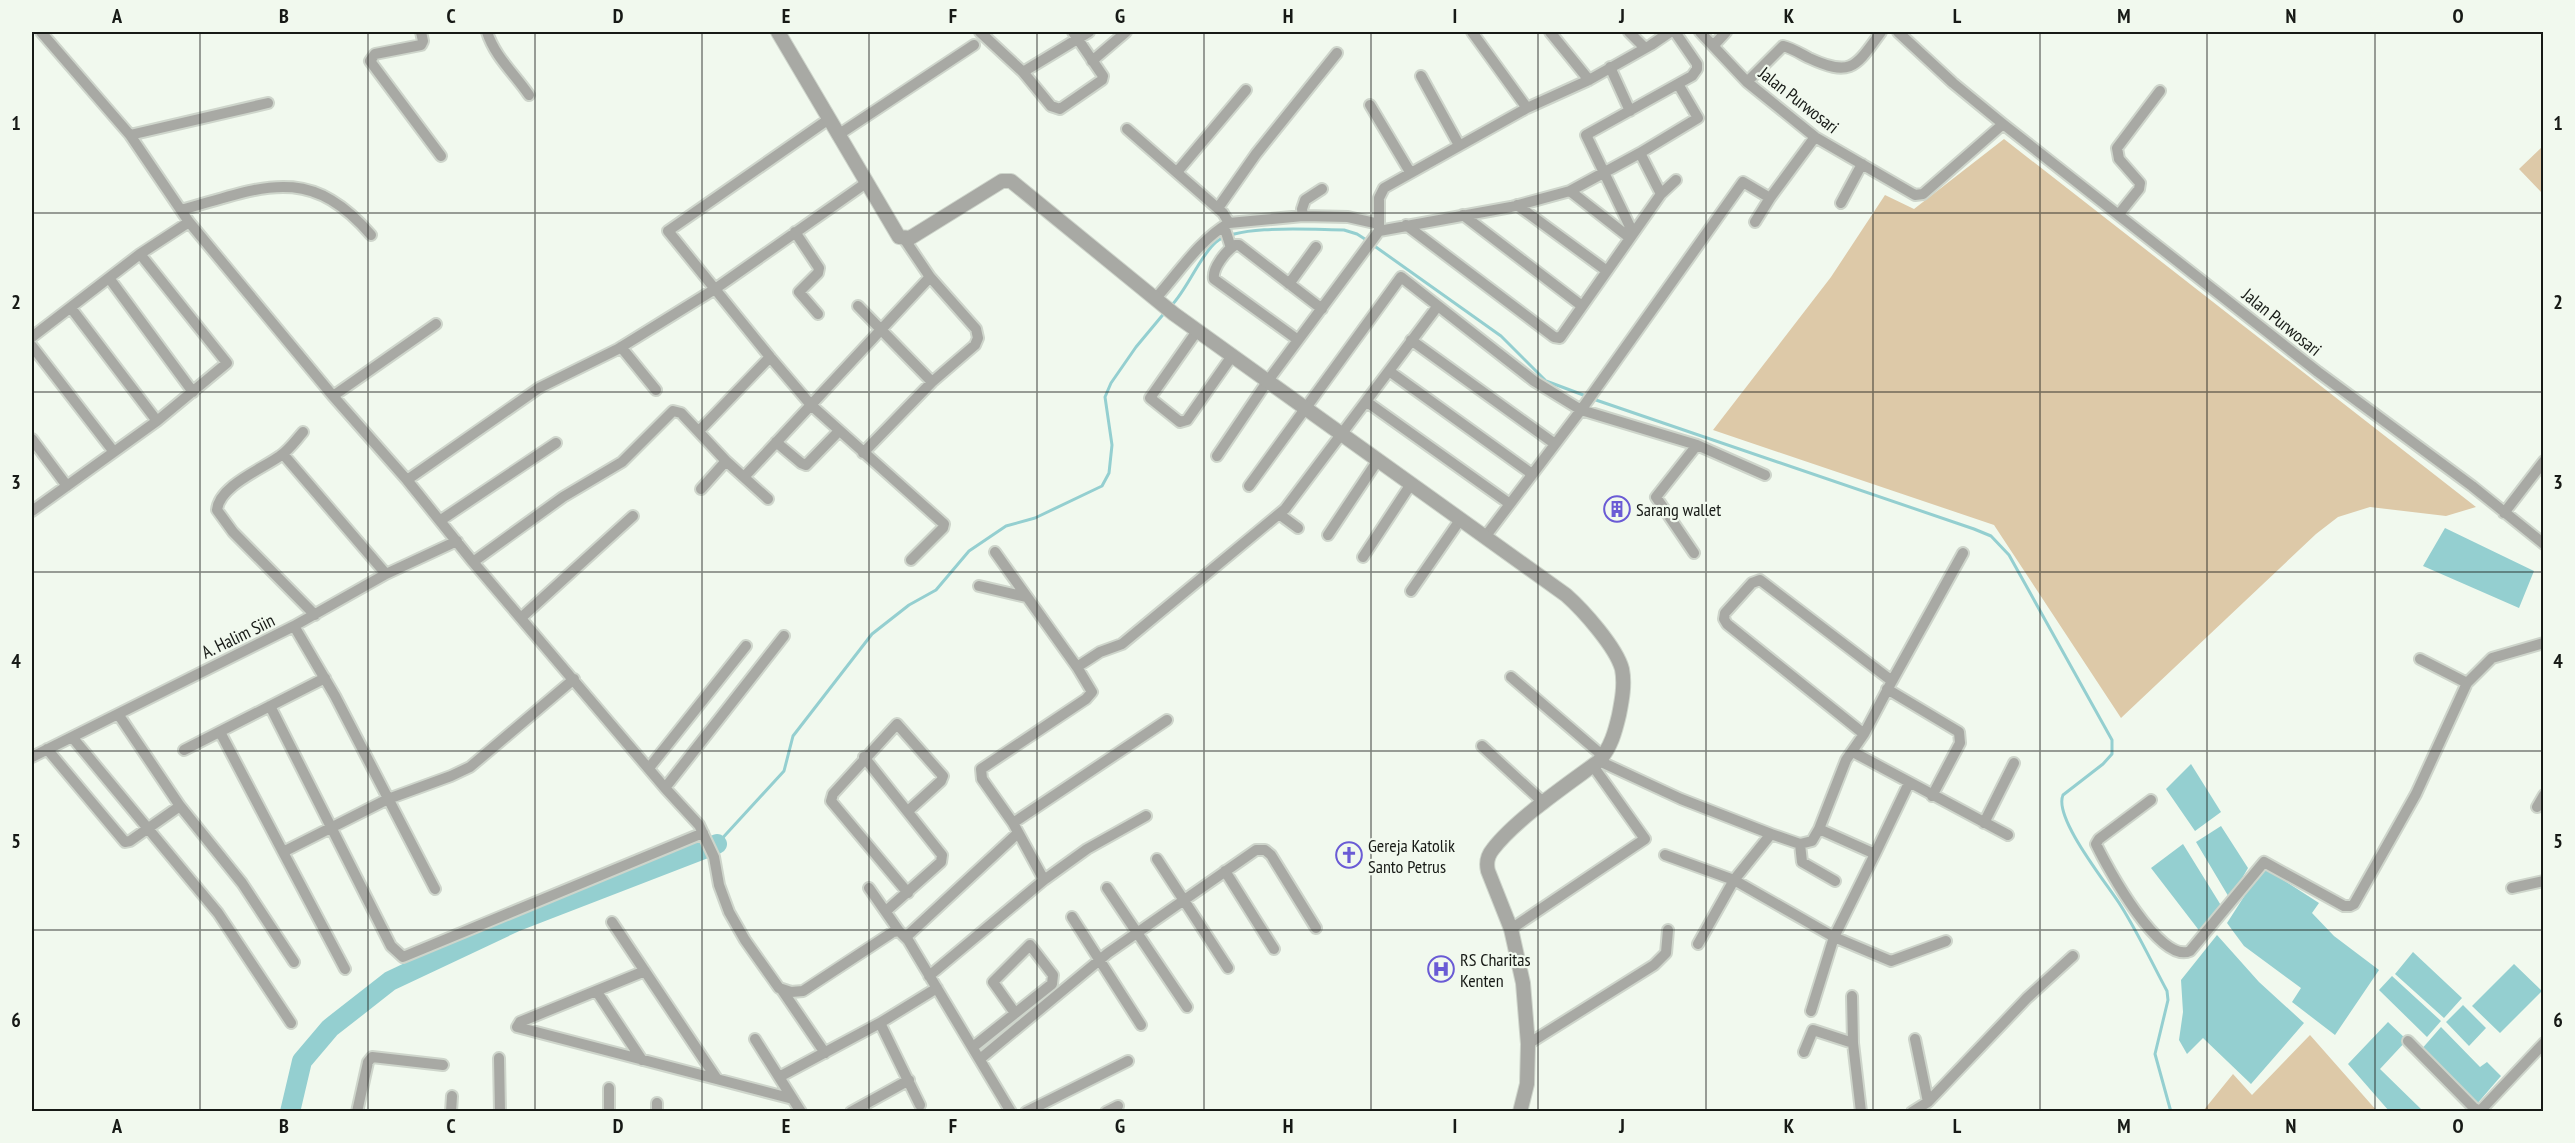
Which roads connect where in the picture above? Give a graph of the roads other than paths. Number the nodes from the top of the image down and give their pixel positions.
1 (41, 32) edge
2 (421, 32) edge
3 (487, 32) edge
4 (778, 32) edge
5 (1089, 32) edge
6 (1126, 32) edge
7 (1472, 32) edge
8 (1550, 32) edge
9 (1629, 32) edge
10 (1670, 32) edge
11 (1675, 32) edge
12 (1701, 32) edge
13 (1726, 32) edge
14 (1881, 32) edge
15 (1898, 32) edge
16 (986, 33) edge
17 (1076, 35) edge
18 (974, 45) dead end
19 (1714, 45) junction
20 (1645, 48) junction
21 (1336, 53) dead end
22 (1092, 61) junction
23 (1610, 67) junction
24 (1023, 72) junction
25 (1421, 76) dead end
26 (1589, 80) junction
27 (1747, 82) junction
28 (1678, 84) junction
29 (1246, 90) dead end
30 (2160, 92) dead end
31 (529, 95) dead end
32 (268, 103) dead end
33 (1370, 105) dead end
34 (1527, 108) junction
35 (1630, 111) junction
36 (829, 119) junction
37 (2003, 124) junction
38 (1127, 129) dead end
39 (130, 135) junction
40 (838, 135) junction
41 (1586, 135) junction
42 (1815, 137) junction
43 (1575, 141) dead end
44 (1460, 145) junction
45 (1640, 153) junction
46 (441, 156) dead end
47 (1862, 164) junction
48 (1177, 172) junction
49 (1410, 172) junction
50 (1604, 173) junction
51 (1676, 180) dead end
52 (866, 183) junction
53 (1322, 189) dead end
54 (1570, 191) junction
55 (1661, 194) junction
56 (1770, 198) junction
57 (1841, 203) dead end
58 (1517, 205) junction
59 (1218, 208) junction
60 (181, 210) junction
61 (2119, 214) junction
62 (1462, 215) junction
63 (1303, 216) junction
64 (189, 222) junction
65 (1755, 222) dead end
66 (1406, 225) junction
67 (1378, 230) junction
68 (795, 232) junction
69 (371, 235) dead end
70 (1227, 235) junction
71 (1631, 235) junction
72 (905, 240) junction
73 (1316, 247) dead end
74 (140, 254) junction
75 (1607, 271) junction
76 (930, 277) junction
77 (109, 278) junction
78 (1289, 284) junction
79 (715, 289) junction
80 (1156, 300) junction
81 (858, 306) dead end
82 (1582, 306) junction
83 (1437, 307) junction
84 (71, 308) junction
85 (1322, 309) junction
86 (818, 314) dead end
87 (436, 324) dead end
88 (882, 328) junction
89 (1197, 331) junction
90 (32, 337) edge
91 (1298, 340) junction
92 (1411, 340) junction
93 (32, 346) edge
94 (621, 347) junction
95 (1232, 356) junction
96 (770, 357) junction
97 (1389, 371) junction
98 (1267, 381) junction
99 (932, 382) junction
100 (656, 390) dead end
101 (193, 392) junction
102 (333, 396) junction
103 (1366, 402) junction
104 (811, 405) junction
105 (1305, 407) junction
106 (1583, 407) junction
107 (157, 421) junction
108 (699, 431) junction
109 (839, 431) junction
110 (303, 432) dead end
111 (1342, 434) junction
112 (32, 439) edge
113 (776, 442) junction
114 (556, 443) dead end
115 (1555, 444) junction
116 (1697, 445) junction
117 (114, 452) junction
118 (863, 453) junction
119 (283, 454) junction
120 (1217, 456) dead end
121 (1378, 460) junction
122 (726, 461) junction
123 (2544, 461) edge
124 (1532, 474) junction
125 (1765, 475) dead end
126 (744, 477) junction
127 (407, 480) junction
128 (1411, 484) junction
129 (67, 486) junction
130 (1249, 486) dead end
131 (701, 489) dead end
132 (768, 499) dead end
133 (1510, 504) junction
134 (32, 511) edge
135 (2504, 513) junction
136 (1279, 514) junction
137 (633, 516) dead end
138 (441, 520) junction
139 (1460, 520) junction
140 (1298, 528) dead end
141 (1328, 535) dead end
142 (1485, 537) junction
143 (457, 541) junction
144 (2544, 544) edge
145 (995, 552) dead end
146 (1694, 553) dead end
147 (1963, 553) dead end
148 (1363, 557) dead end
149 (911, 560) dead end
150 (473, 562) junction
151 (386, 574) junction
152 (979, 586) dead end
153 (1411, 591) dead end
154 (1026, 597) junction
155 (315, 615) junction
156 (522, 617) junction
157 (294, 626) junction
158 (784, 636) dead end
159 (2544, 643) edge
160 (746, 646) dead end
161 (2420, 659) dead end
162 (1077, 667) junction
163 (1511, 677) dead end
164 (325, 678) junction
165 (574, 679) junction
166 (2467, 683) junction
167 (1889, 685) junction
168 (270, 706) junction
169 (118, 714) junction
170 (1167, 720) dead end
171 (220, 732) junction
172 (1864, 734) junction
173 (72, 737) junction
174 (1482, 746) dead end
175 (47, 749) junction
176 (184, 750) dead end
177 (1853, 752) junction
178 (32, 757) edge
179 (864, 757) junction
180 (1598, 761) junction
181 (2014, 764) dead end
182 (649, 768) junction
183 (1909, 783) junction
184 (665, 788) junction
185 (2544, 795) edge
186 (1932, 796) junction
187 (388, 799) junction
188 (2151, 800) dead end
189 (1544, 803) junction
190 (180, 806) junction
191 (2537, 807) dead end
192 (908, 811) junction
193 (1146, 816) dead end
194 (1984, 823) junction
195 (332, 827) junction
196 (149, 828) junction
197 (1015, 828) junction
198 (1819, 830) junction
199 (704, 834) junction
200 (1771, 834) junction
201 (2008, 835) dead end
202 (1800, 844) junction
203 (283, 852) junction
204 (1875, 854) junction
205 (1665, 855) dead end
206 (1157, 859) dead end
207 (1225, 871) junction
208 (1044, 880) junction
209 (1734, 880) junction
210 (1835, 881) dead end
211 (2544, 881) edge
212 (868, 888) dead end
213 (1107, 888) dead end
214 (2512, 888) dead end
215 (435, 889) dead end
216 (908, 892) junction
217 (1184, 900) junction
218 (886, 911) junction
219 (1072, 916) dead end
220 (612, 922) dead end
221 (1316, 928) dead end
222 (1511, 929) junction
223 (1668, 930) dead end
224 (1138, 932) junction
225 (902, 934) junction
226 (1834, 938) junction
227 (1946, 941) dead end
228 (1698, 944) dead end
229 (1274, 949) dead end
230 (2073, 956) dead end
231 (1099, 961) junction
232 (294, 962) dead end
233 (1228, 968) dead end
234 (345, 969) dead end
235 (645, 971) junction
236 (929, 976) junction
237 (937, 988) junction
238 (782, 990) junction
239 (597, 992) junction
240 (1852, 996) dead end
241 (1187, 1007) dead end
242 (1811, 1011) dead end
243 (1015, 1013) junction
244 (291, 1023) dead end
245 (880, 1023) junction
246 (1141, 1025) dead end
247 (755, 1039) dead end
248 (1915, 1039) dead end
249 (2408, 1041) dead end
250 (1853, 1043) junction
251 (2544, 1043) edge
252 (1528, 1044) junction
253 (972, 1047) junction
254 (1804, 1052) dead end
255 (825, 1053) junction
256 (499, 1058) dead end
257 (980, 1059) junction
258 (642, 1060) junction
259 (1128, 1061) dead end
260 (443, 1065) dead end
261 (779, 1077) junction
262 (717, 1079) junction
263 (909, 1080) junction
264 (609, 1088) dead end
265 (452, 1096) dead end
266 (793, 1099) junction
267 (1928, 1102) junction
268 (920, 1105) dead end
269 (1118, 1106) dead end
270 (1006, 1110) edge
271 (357, 1112) edge
272 (451, 1112) edge
273 (500, 1112) edge
274 (609, 1112) edge
275 (801, 1112) edge
276 (851, 1112) edge
277 (1026, 1112) edge
278 (1106, 1112) edge
279 (1520, 1112) edge
280 (1862, 1112) edge
281 (1912, 1112) edge

1 - 39 street
2 - 46 street
3 - 31 street
4 - 36 street
5 - 17 street
6 - 22 street
7 - 34 street
8 - 26 street
9 - 20 street
10 - 20 street
11 - 28 street
12 - 19 street, Jalan Purwosari
13 - 19 street
14 - 27 street
15 - 37 street, Jalan Purwosari
16 - 24 street
17 - 22 street
17 - 24 street
18 - 40 street
19 - 27 street, Jalan Purwosari
20 - 23 street
21 - 59 street
22 - 24 street
23 - 26 street
23 - 35 street
25 - 44 street
26 - 34 street
27 - 42 street, Jalan Purwosari
28 - 35 street
28 - 45 street
29 - 48 street
30 - 61 street
32 - 39 street
33 - 49 street
34 - 44 street
35 - 41 street
36 - 40 street
36 - 79 street
37 - 47 street, Jalan Purwosari
37 - 61 street, Jalan Purwosari
38 - 48 street
39 - 60 street
40 - 52 street
41 - 43 street
41 - 50 street
42 - 47 street, Jalan Purwosari
42 - 56 street
44 - 49 street
45 - 50 street
45 - 55 street
47 - 57 street
48 - 59 street
49 - 67 street
50 - 54 street
50 - 71 street
51 - 55 street
52 - 68 street
52 - 72 street
53 - 63 street
54 - 58 street
54 - 71 street
55 - 71 street
56 - 65 street
56 - 106 street
58 - 62 street
58 - 75 street
59 - 70 street
60 - 64 street
60 - 69 street
61 - 135 street, Jalan Purwosari
62 - 66 street
62 - 82 street
63 - 67 street
63 - 70 street
64 - 74 street
64 - 102 street
66 - 67 street
66 - 82 street
67 - 85 street
68 - 79 street
68 - 86 street
70 - 78 street
70 - 80 street
70 - 91 street
71 - 75 street
72 - 76 street
72 - 80 street
73 - 78 street
74 - 77 street
74 - 101 street
75 - 82 street
76 - 88 street
76 - 99 street
77 - 84 street
77 - 101 street
78 - 85 street
79 - 94 street
79 - 96 street
80 - 89 street
81 - 88 street
83 - 92 street
83 - 105 street
83 - 106 street
84 - 90 street
84 - 107 street
85 - 91 street
87 - 102 street
88 - 99 street
88 - 104 street
89 - 95 street
89 - 95 street
91 - 98 street
92 - 97 street
92 - 115 street
93 - 117 street
94 - 100 street
94 - 127 street
95 - 98 street
96 - 104 street
96 - 108 street
97 - 103 street
97 - 124 street
98 - 105 street
98 - 120 street
99 - 118 street
101 - 107 street
102 - 127 street
103 - 111 street
103 - 133 street
104 - 109 street
104 - 113 street
105 - 111 street
105 - 130 street
106 - 115 street
106 - 116 street
107 - 117 street
108 - 122 street
108 - 150 street
109 - 113 street
109 - 118 street
110 - 119 street
111 - 121 street
111 - 136 street
112 - 129 street
113 - 126 street
114 - 138 street
115 - 124 street
116 - 125 street
116 - 146 street
117 - 129 street
118 - 149 street
119 - 151 street
119 - 155 street
121 - 128 street
121 - 141 street
122 - 126 street
122 - 131 street
123 - 135 street
124 - 133 street
126 - 132 street
127 - 138 street
128 - 139 street
128 - 148 street
129 - 134 street
133 - 142 street
135 - 144 street, Jalan Purwosari
136 - 140 street
136 - 162 street
137 - 156 street
138 - 143 street
139 - 142 street
139 - 153 street
142 - 180 street
143 - 150 street
143 - 151 street, A. Halim Siin
145 - 154 street
147 - 167 street
150 - 156 street
151 - 155 street, A. Halim Siin
152 - 154 street
154 - 162 street
155 - 157 street, A. Halim Siin
156 - 165 street
157 - 164 street
157 - 169 street, A. Halim Siin
158 - 184 street
159 - 166 street
160 - 182 street
161 - 166 street
162 - 197 street
163 - 180 street
164 - 168 street
164 - 187 street
165 - 182 street
165 - 187 street
166 - 188 street
167 - 172 street
167 - 172 street
167 - 186 street
168 - 171 street
168 - 195 street
169 - 173 street, A. Halim Siin
169 - 190 street
170 - 197 street
171 - 176 street
171 - 203 street
172 - 177 street
173 - 175 street, A. Halim Siin
173 - 196 street
174 - 189 street
175 - 178 street, A. Halim Siin
175 - 196 street
177 - 183 street
177 - 198 street
179 - 192 street
179 - 192 street
179 - 216 street
180 - 189 street
180 - 200 street
180 - 222 street
181 - 194 street
182 - 184 street
183 - 186 street
183 - 204 street
184 - 199 street
185 - 191 street
186 - 194 street
187 - 195 street
187 - 215 street
189 - 222 street
190 - 196 street
190 - 232 street
192 - 216 street
193 - 208 street
194 - 201 street
195 - 199 street
195 - 203 street
196 - 244 street
197 - 208 street
197 - 225 street
198 - 202 street
198 - 204 street
199 - 238 street
200 - 202 street
200 - 209 street
202 - 210 street
203 - 234 street
204 - 226 street
205 - 209 street
206 - 217 street
207 - 217 street
207 - 221 street
207 - 229 street
208 - 236 street
209 - 226 street
209 - 228 street
211 - 214 street
212 - 218 street
213 - 224 street
216 - 218 street
217 - 224 street
217 - 233 street
218 - 225 street
219 - 231 street
220 - 235 street
222 - 252 street
223 - 252 street
224 - 231 street
224 - 241 street
225 - 236 street
225 - 238 street
226 - 227 street
226 - 242 street
230 - 267 street
231 - 246 street
231 - 257 street
235 - 239 street
235 - 262 street
236 - 237 street
237 - 245 street
237 - 253 street
238 - 255 street
239 - 258 street
239 - 258 street
240 - 250 street
243 - 243 street
243 - 253 street
245 - 255 street
245 - 263 street
247 - 261 street
248 - 267 street
249 - 251 street
250 - 254 street
250 - 280 street
252 - 279 street
253 - 257 street
255 - 261 street
256 - 273 street
257 - 270 street
258 - 262 street
259 - 277 street
260 - 271 street
261 - 266 street
262 - 266 street
263 - 268 street
263 - 276 street
264 - 274 street
265 - 272 street
266 - 275 street
267 - 281 street
269 - 278 street

